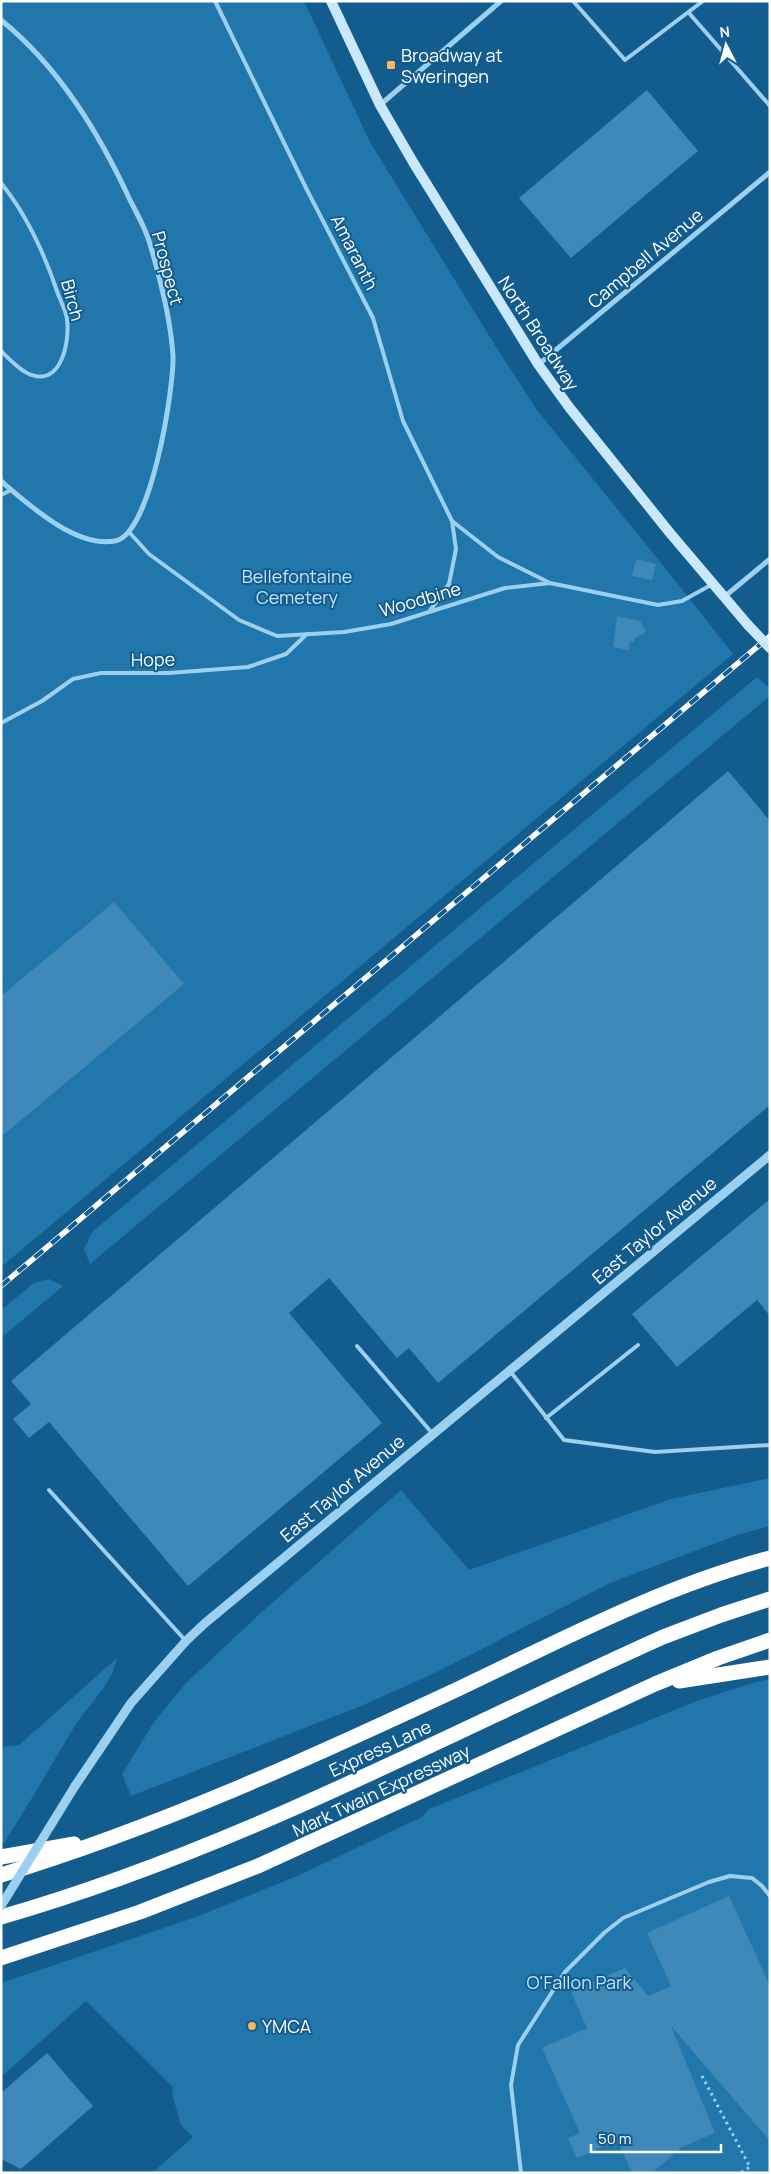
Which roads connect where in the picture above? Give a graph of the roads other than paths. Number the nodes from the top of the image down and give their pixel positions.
1 (216, 1) edge
2 (331, 1) edge
3 (501, 1) edge
4 (573, 1) edge
5 (703, 1) edge
6 (689, 13) junction
7 (1, 20) edge
8 (380, 105) junction
9 (770, 106) edge
10 (770, 172) edge
11 (1, 183) edge
12 (1, 351) edge
13 (538, 364) junction
14 (1, 482) edge
15 (11, 490) junction
16 (1, 495) edge
17 (452, 522) junction
18 (129, 532) junction
19 (770, 559) edge
20 (550, 583) junction
21 (713, 583) junction
22 (724, 597) junction
23 (429, 613) junction
24 (307, 634) junction
25 (770, 648) edge
26 (1, 723) edge
27 (770, 1155) edge
28 (638, 1345) dead end
29 (357, 1346) dead end
30 (510, 1371) junction
31 (546, 1418) junction
32 (433, 1434) junction
33 (770, 1445) edge
34 (49, 1490) dead end
35 (770, 1558) edge
36 (770, 1599) edge
37 (770, 1640) edge
38 (186, 1641) junction
39 (770, 1667) edge
40 (655, 1684) junction
41 (120, 1836) junction
42 (1, 1857) edge
43 (1, 1875) edge
44 (770, 1896) edge
45 (1, 1906) edge
46 (1, 1917) edge
47 (1, 1958) edge
48 (521, 2173) edge

1 - 17 lane, Amaranth
2 - 8 main road, North Broadway
3 - 8 street
4 - 6 lane
5 - 6 lane
6 - 9 lane
7 - 18 street, Prospect
8 - 13 main road, North Broadway
10 - 13 street, Campbell Avenue
11 - 12 lane, Birch
13 - 21 main road, North Broadway
14 - 15 street
15 - 16 lane
15 - 18 street
17 - 20 lane, Amaranth
17 - 23 lane, Amaranth
18 - 24 lane, Woodbine
19 - 22 street
20 - 21 lane, Woodbine
20 - 23 lane, Woodbine
21 - 22 main road, North Broadway
22 - 25 main road, North Broadway, bridge
23 - 24 lane, Woodbine
24 - 26 lane, Hope
27 - 30 street, East Taylor Avenue
28 - 31 lane
29 - 32 lane
30 - 31 lane
30 - 32 street, East Taylor Avenue
31 - 33 lane
32 - 38 street, East Taylor Avenue
34 - 38 lane
35 - 41 highway
36 - 46 highway, Express Lane
37 - 40 highway, Mark Twain Expressway
38 - 45 street, East Taylor Avenue, bridge
39 - 40 highway
40 - 47 highway, Mark Twain Expressway
41 - 42 highway
41 - 43 highway
44 - 48 lane

